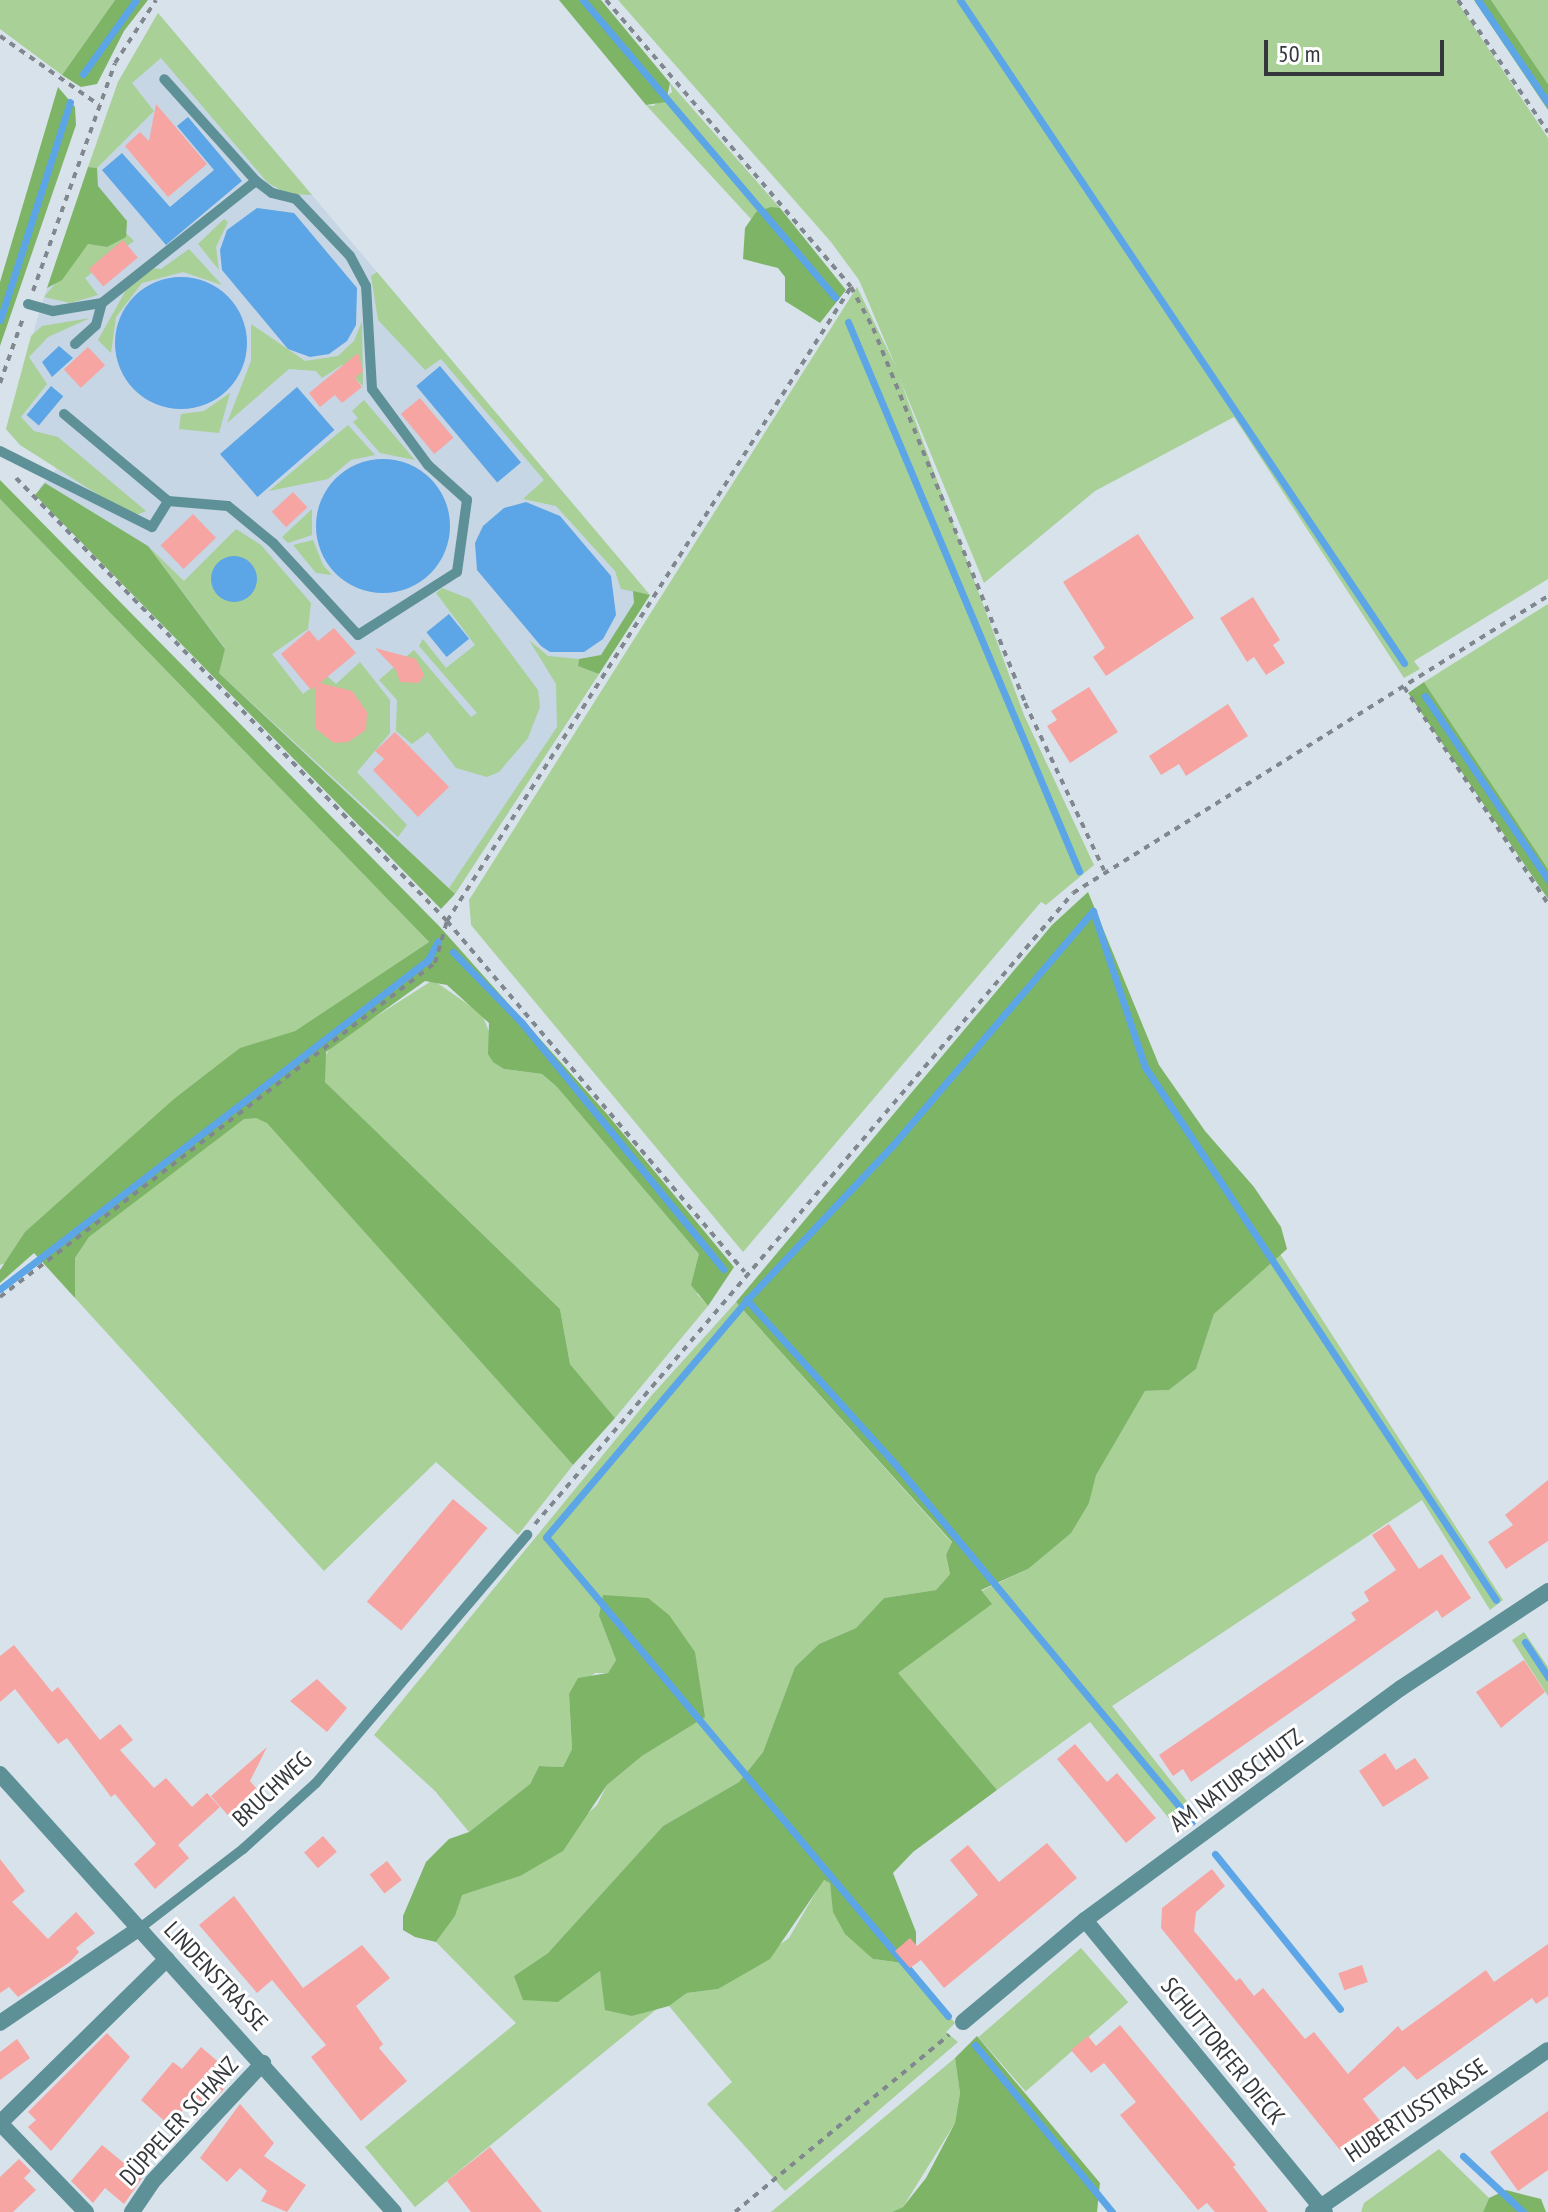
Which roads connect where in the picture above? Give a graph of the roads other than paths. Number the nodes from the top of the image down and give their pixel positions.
1 (164, 79) dead end
2 (256, 181) junction
3 (102, 303) junction
4 (28, 304) road end
5 (75, 344) dead end
6 (64, 414) dead end
7 (0, 451) edge
8 (168, 501) junction
9 (527, 1535) road end
10 (1548, 1591) edge
11 (0, 1774) edge
12 (1085, 1920) junction
13 (140, 1928) junction
14 (167, 1959) junction
15 (963, 2022) road end
16 (0, 2023) edge
17 (1548, 2050) edge
18 (263, 2063) junction
19 (0, 2123) edge
20 (1319, 2210) edge
21 (86, 2212) edge
22 (132, 2212) edge
23 (394, 2212) edge

1 - 2 lane
2 - 3 lane
2 - 8 lane
3 - 4 lane
3 - 5 lane
6 - 8 lane
7 - 8 lane
9 - 13 lane, BRUCHWEG
10 - 12 street, AM NATURSCHUTZ
11 - 13 street, LINDENSTRASSE
12 - 15 street, AM NATURSCHUTZ
12 - 20 street, SCHUTTORFER DIECK
13 - 14 street, LINDENSTRASSE
13 - 16 street, BRUCHWEG
14 - 18 street, LINDENSTRASSE
14 - 19 street
17 - 20 street, HUBERTUSSTRASSE
18 - 22 street, DÜPPELER SCHANZ
18 - 23 street, LINDENSTRASSE
19 - 21 street

